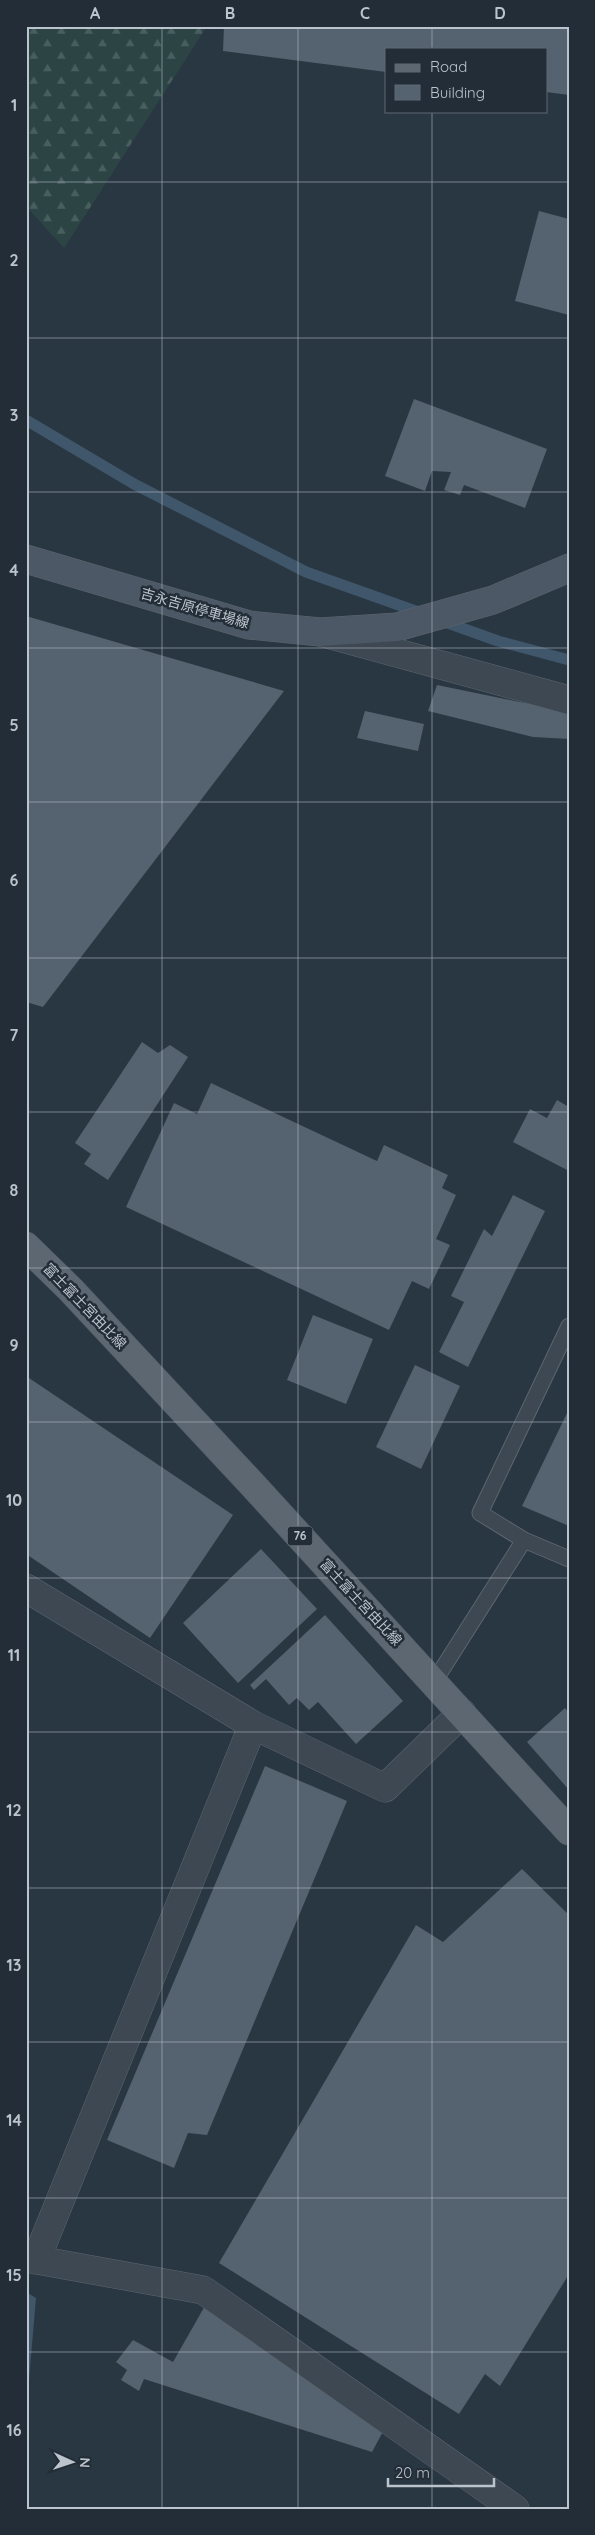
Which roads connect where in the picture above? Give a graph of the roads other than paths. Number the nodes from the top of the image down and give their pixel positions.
1 (26, 559) edge
2 (569, 568) edge
3 (320, 632) junction
4 (569, 700) edge
5 (26, 1246) edge
6 (569, 1326) edge
7 (524, 1540) junction
8 (569, 1559) edge
9 (26, 1588) edge
10 (434, 1682) junction
11 (462, 1713) junction
12 (253, 1725) junction
13 (569, 1831) edge
14 (31, 2259) edge
15 (515, 2509) edge

1 - 3 main road, 吉永吉原停車場線
2 - 3 main road, 吉永吉原停車場線
3 - 4 street
5 - 10 main road, 富士富士宮由比線 / 76
6 - 7 lane
7 - 8 lane
7 - 10 lane
9 - 12 street
10 - 11 main road, 富士富士宮由比線 / 76
11 - 12 street
11 - 13 main road, 富士富士宮由比線 / 76
12 - 14 street
14 - 15 street

